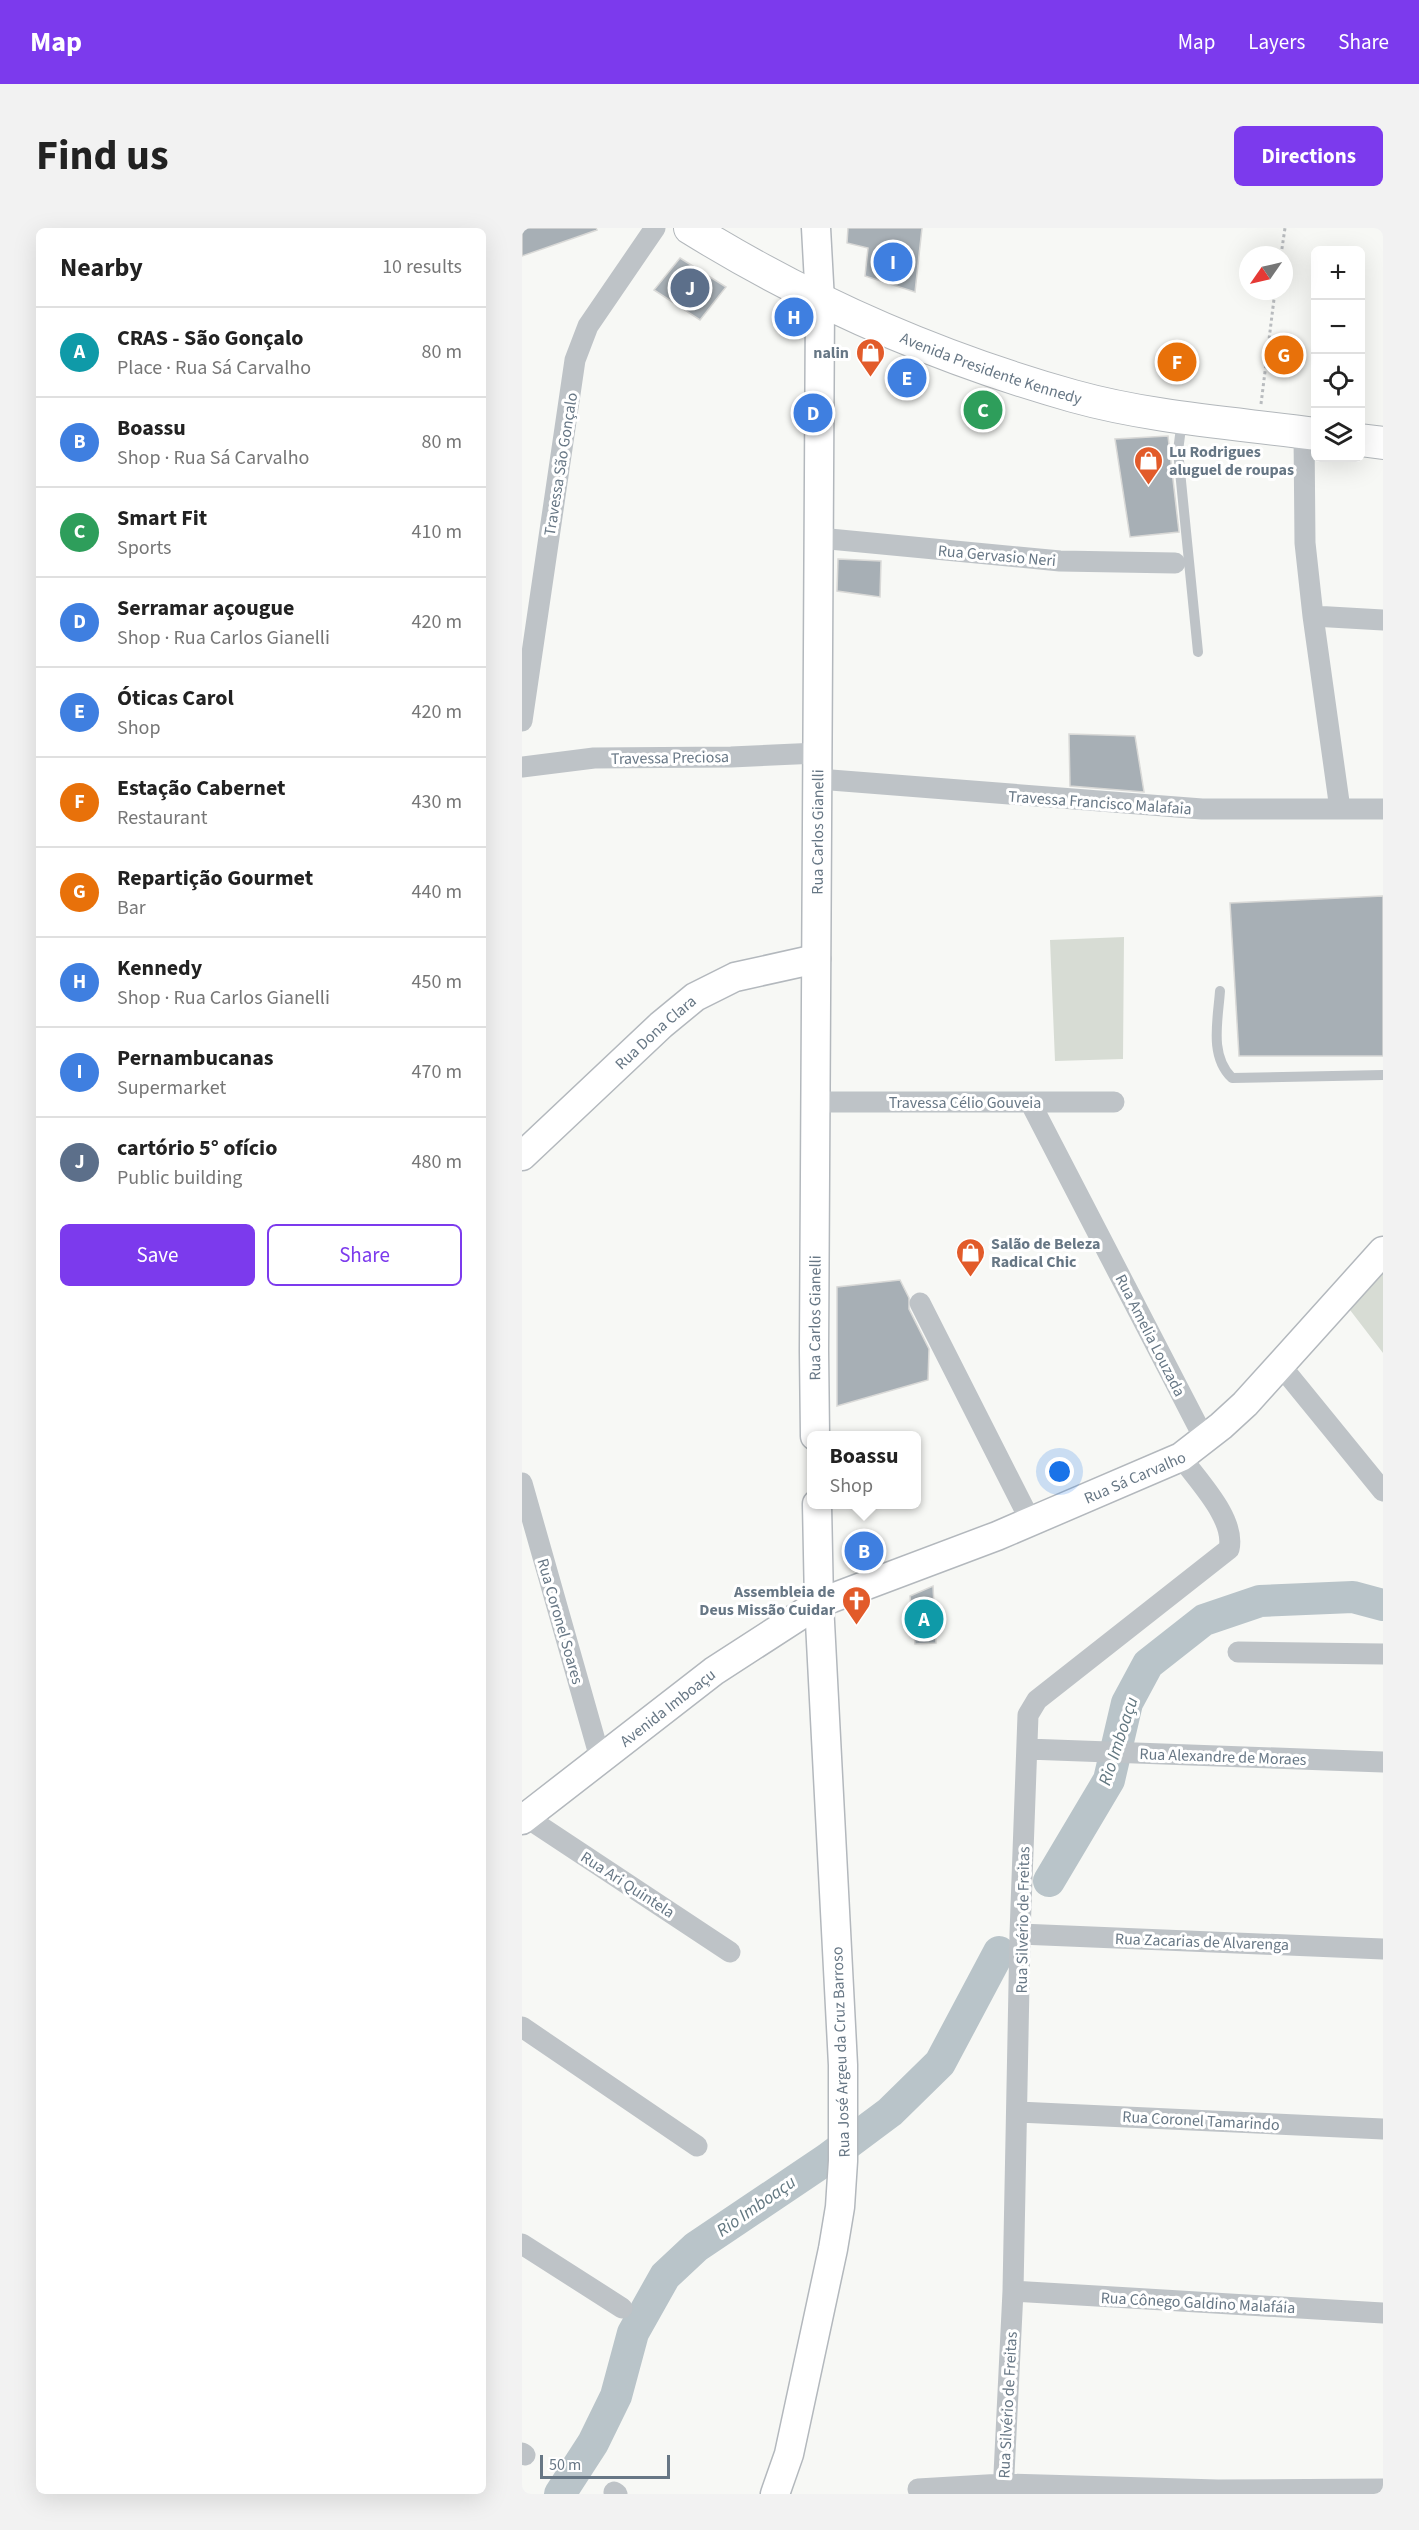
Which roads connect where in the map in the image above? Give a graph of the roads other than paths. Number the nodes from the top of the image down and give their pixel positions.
1 (655, 228) edge
2 (690, 228) edge
3 (816, 228) edge
4 (820, 301) junction
5 (1183, 419) junction
6 (1310, 433) edge
7 (1365, 441) edge
8 (1383, 443) edge
9 (819, 538) junction
10 (1175, 563) dead end
11 (1313, 616) junction
12 (1383, 620) edge
13 (1198, 652) dead end
14 (522, 721) edge
15 (522, 766) edge
16 (818, 766) junction
17 (1340, 809) junction
18 (1383, 809) edge
19 (816, 959) junction
20 (1220, 991) dead end
21 (1383, 1075) edge
22 (815, 1102) junction
23 (1030, 1102) junction
24 (1114, 1102) dead end
25 (522, 1156) edge
26 (1383, 1251) edge
27 (920, 1303) dead end
28 (1281, 1366) junction
29 (815, 1431) edge
30 (1205, 1440) junction
31 (1181, 1457) junction
32 (1383, 1491) edge
33 (524, 1495) edge
34 (817, 1509) edge
35 (1031, 1522) junction
36 (819, 1603) junction
37 (1238, 1652) dead end
38 (1383, 1654) edge
39 (1027, 1749) junction
40 (600, 1758) junction
41 (1383, 1762) edge
42 (524, 1818) edge
43 (1020, 1934) junction
44 (1383, 1949) edge
45 (730, 1952) dead end
46 (522, 2027) edge
47 (1018, 2112) junction
48 (1383, 2129) edge
49 (697, 2146) dead end
50 (522, 2244) edge
51 (1013, 2291) junction
52 (622, 2308) dead end
53 (1383, 2313) edge
54 (918, 2489) dead end
55 (1003, 2489) edge
56 (1383, 2489) edge
57 (1218, 2492) edge
58 (1335, 2492) edge
59 (775, 2494) edge

1 - 14 street, Travessa São Gonçalo
2 - 4 main road, Avenida Presidente Kennedy
3 - 4 street, Rua Carlos Gianelli
4 - 5 main road, Avenida Presidente Kennedy
4 - 9 street, Rua Carlos Gianelli
5 - 6 main road, Avenida Presidente Kennedy
5 - 13 lane
6 - 11 street
7 - 8 main road
9 - 10 street, Rua Gervasio Neri
9 - 16 street, Rua Carlos Gianelli
11 - 12 street
11 - 17 street
15 - 16 street, Travessa Preciosa
16 - 17 street, Travessa Francisco Malafaia
16 - 19 street, Rua Carlos Gianelli
17 - 18 street, Travessa Francisco Malafaia
19 - 22 street, Rua Carlos Gianelli
19 - 25 street, Rua Dona Clara
20 - 21 lane
22 - 23 street, Travessa Célio Gouveia
22 - 29 street, Rua Carlos Gianelli
23 - 24 street, Travessa Célio Gouveia
23 - 30 street, Rua Amelia Louzada
26 - 28 street, Rua Sá Carvalho
27 - 35 street
28 - 30 street, Rua Sá Carvalho
28 - 32 street
30 - 31 street, Rua Sá Carvalho
31 - 35 street, Rua Sá Carvalho
31 - 39 street, Rua Silvério de Freitas
33 - 40 street, Rua Coronel Soares
34 - 36 street
35 - 36 street, Rua Sá Carvalho
36 - 40 street, Avenida Imboaçu
36 - 59 street, Rua José Argeu da Cruz Barroso
37 - 38 street
39 - 41 street, Rua Alexandre de Moraes
39 - 43 street, Rua Silvério de Freitas
40 - 42 street, Avenida Imboaçu
42 - 45 street, Rua Ari Quintela
43 - 44 street, Rua Zacarias de Alvarenga
43 - 47 street, Rua Silvério de Freitas
46 - 49 street
47 - 48 street, Rua Coronel Tamarindo
47 - 51 street, Rua Silvério de Freitas
50 - 52 street
51 - 53 street, Rua Cônego Galdino Malafáia
51 - 55 street, Rua Silvério de Freitas
54 - 55 street
55 - 57 street
56 - 58 street
57 - 58 street

